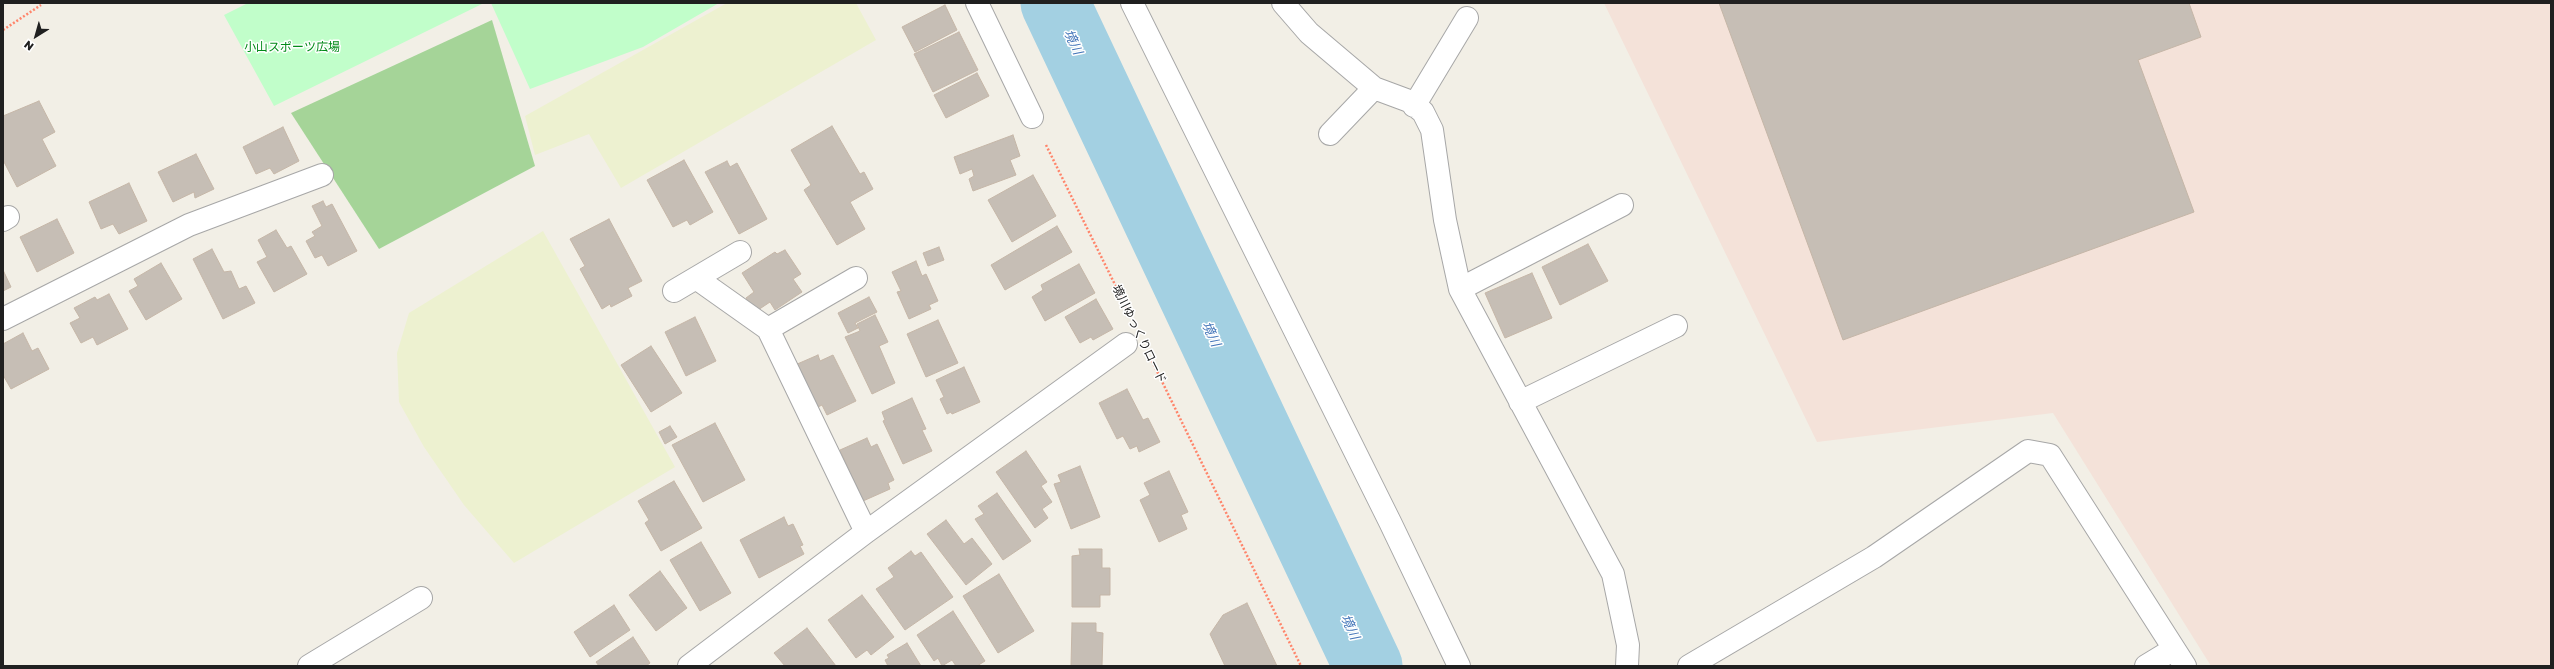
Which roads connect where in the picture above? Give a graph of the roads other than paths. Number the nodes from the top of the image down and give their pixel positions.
1 (977, 3) edge
2 (1132, 3) edge
3 (1283, 3) edge
4 (1467, 18) dead end
5 (1374, 88) junction
6 (1414, 106) junction
7 (1032, 117) road end
8 (1330, 134) dead end
9 (322, 175) dead end
10 (1622, 205) dead end
11 (740, 252) dead end
12 (696, 278) junction
13 (856, 278) dead end
14 (1460, 289) junction
15 (674, 291) dead end
16 (3, 319) edge
17 (1676, 326) dead end
18 (768, 329) junction
19 (1126, 344) dead end
20 (1520, 402) junction
21 (866, 532) junction
22 (421, 598) dead end
23 (2179, 658) edge
24 (1718, 659) edge
25 (309, 666) edge
26 (690, 666) edge
27 (1459, 666) edge
28 (1627, 666) edge
29 (1689, 666) edge
30 (2146, 666) edge

1 - 7 street
2 - 27 street
3 - 5 street
4 - 6 street
5 - 6 street
5 - 8 street
6 - 14 street
9 - 16 street
10 - 14 street
11 - 12 street
12 - 15 street
12 - 18 street
13 - 18 street
14 - 20 street
17 - 20 street
18 - 21 street
19 - 21 street
20 - 28 street
21 - 26 street
22 - 25 street
23 - 24 street
23 - 30 street
24 - 29 street

